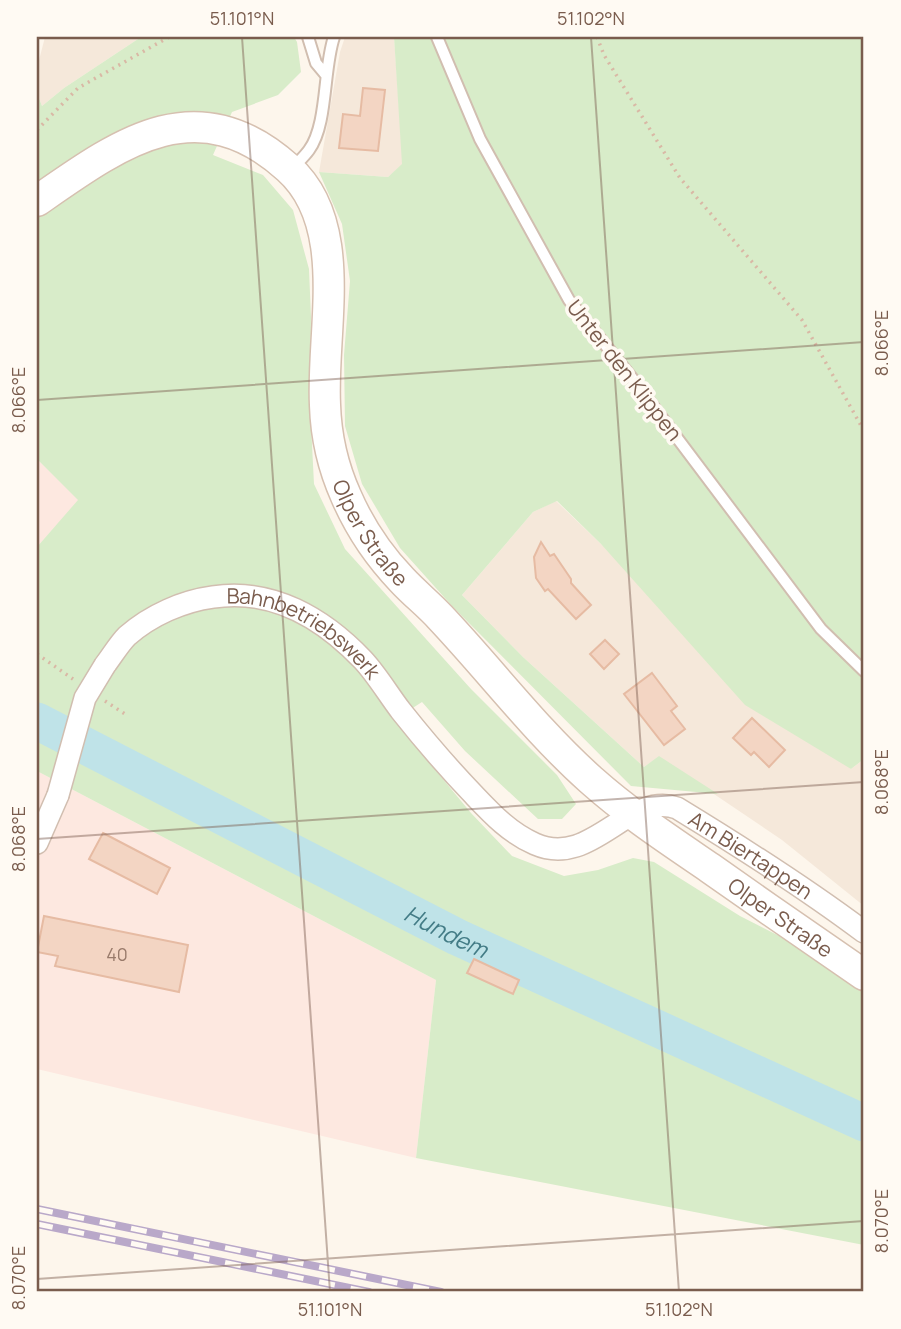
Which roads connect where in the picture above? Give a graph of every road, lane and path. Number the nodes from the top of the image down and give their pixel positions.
1 (169, 37) edge
2 (308, 37) edge
3 (334, 37) edge
4 (437, 37) edge
5 (597, 37) edge
6 (326, 75) junction
7 (37, 130) edge
8 (291, 170) junction
9 (37, 201) edge
10 (864, 431) edge
11 (864, 671) edge
12 (632, 814) junction
13 (37, 843) edge
14 (864, 932) edge
15 (864, 975) edge

1 - 7 path
2 - 6 lane
3 - 6 lane
4 - 11 lane, Unter den Klippen
5 - 10 path
6 - 8 lane
8 - 9 main road, Olper Straße
8 - 12 main road, Olper Straße
12 - 13 street, Bahnbetriebswerk, bridge
12 - 14 street, Am Biertappen
12 - 15 main road, Olper Straße

